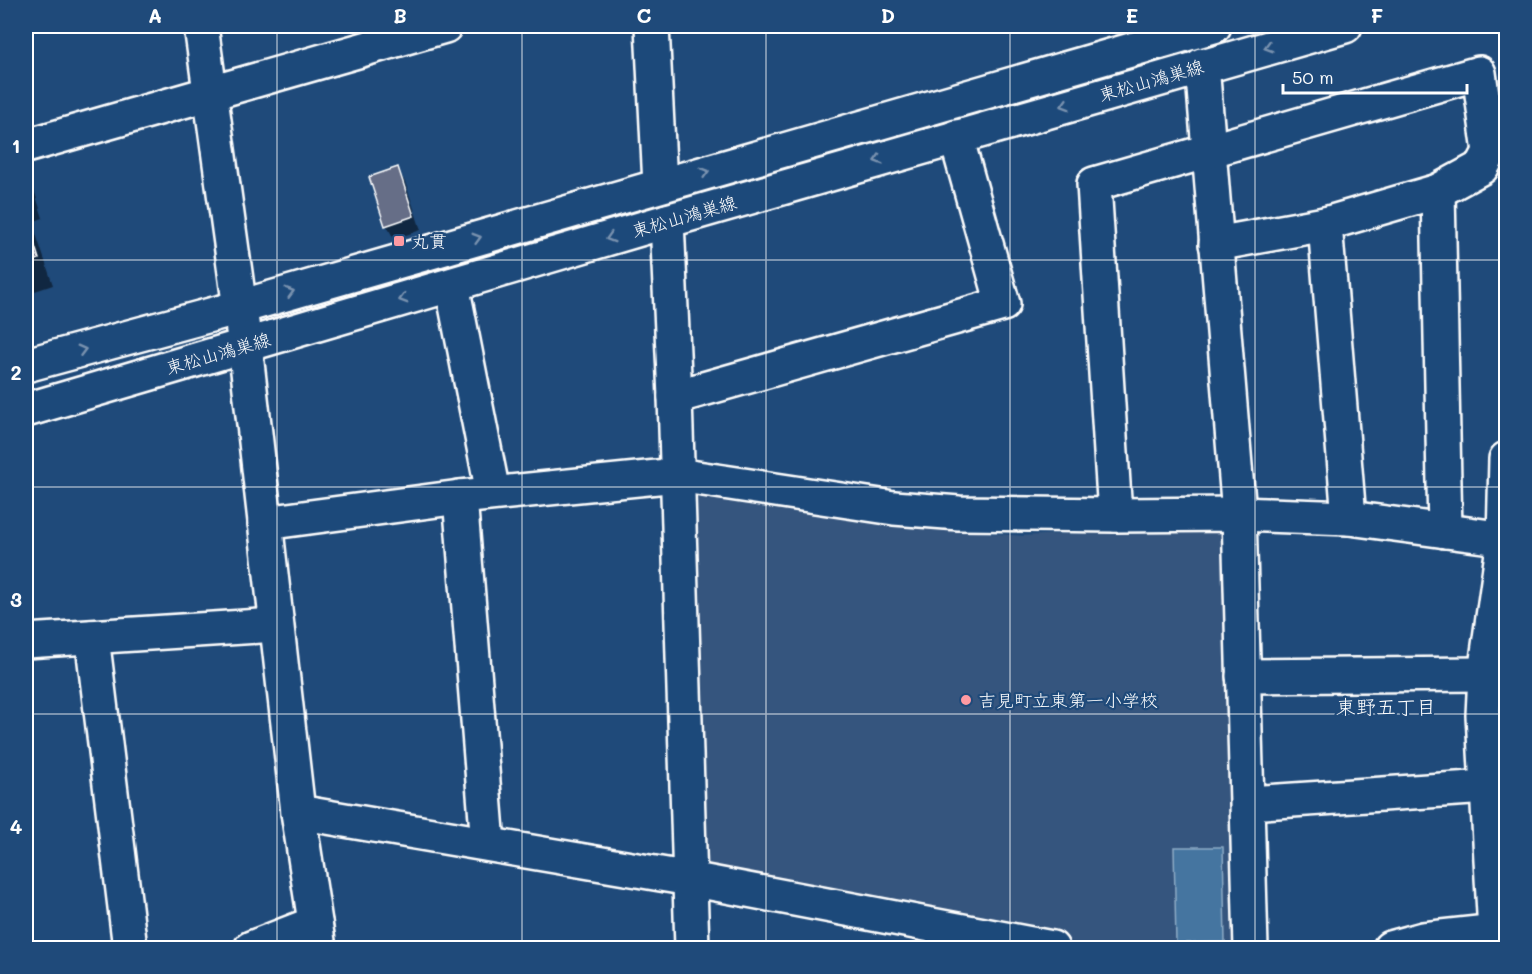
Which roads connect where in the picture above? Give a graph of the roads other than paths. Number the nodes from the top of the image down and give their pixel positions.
1 (201, 26) edge
2 (445, 26) edge
3 (652, 26) edge
4 (1214, 26) edge
5 (1345, 26) edge
6 (1202, 65) junction
7 (209, 93) junction
8 (956, 137) junction
9 (26, 146) edge
10 (1498, 146) edge
11 (1208, 151) junction
12 (660, 185) junction
13 (1438, 191) junction
14 (667, 221) junction
15 (1326, 224) junction
16 (1216, 244) junction
17 (452, 285) junction
18 (240, 307) junction
19 (245, 345) junction
20 (26, 365) edge
21 (675, 397) junction
22 (26, 410) edge
23 (1506, 459) edge
24 (677, 475) junction
25 (494, 493) junction
26 (460, 497) junction
27 (1239, 514) junction
28 (1115, 515) junction
29 (1349, 518) junction
30 (265, 523) junction
31 (1445, 531) junction
32 (1505, 539) edge
33 (276, 625) junction
34 (92, 637) junction
35 (26, 641) edge
36 (1485, 674) junction
37 (1243, 676) junction
38 (1495, 715) edge
39 (1487, 786) junction
40 (1248, 803) junction
41 (298, 812) junction
42 (488, 844) junction
43 (690, 879) junction
44 (1501, 931) edge
45 (317, 936) edge
46 (1397, 947) edge
47 (130, 948) edge
48 (251, 948) edge
49 (692, 948) edge
50 (1052, 948) edge
51 (1251, 948) edge

1 - 7 street
2 - 7 street
3 - 12 street
12 -> 4 street, 東松山鴻巣線
5 -> 6 street, 東松山鴻巣線
6 -> 8 street, 東松山鴻巣線
6 - 11 street
7 - 9 street
7 - 18 street
8 -> 14 street, 東松山鴻巣線
8 - 21 street
10 - 11 street
10 - 13 street
11 - 16 street
11 - 28 street
18 -> 12 street, 東松山鴻巣線
13 - 15 street
13 - 31 street
14 -> 17 street, 東松山鴻巣線
14 - 21 street
15 - 16 street
15 - 29 street
16 - 27 street
17 -> 19 street, 東松山鴻巣線
17 - 25 street
18 - 19 street
20 -> 18 street, 東松山鴻巣線
19 - 22 street, 東松山鴻巣線
19 - 30 street
21 - 24 street
23 - 32 street
24 - 25 street
24 - 28 street
24 - 43 street
25 - 26 street
26 - 30 street
26 - 42 street
27 - 28 street
27 - 29 street
27 - 37 street
29 - 31 street
30 - 33 street
31 - 32 street
32 - 36 street
33 - 34 street
33 - 41 street
34 - 35 street
34 - 47 street
36 - 37 street
36 - 38 street
37 - 40 street
38 - 39 street
39 - 40 street
39 - 44 street
40 - 51 street
41 - 42 street
41 - 45 street
42 - 43 street
43 - 49 street
43 - 50 street
44 - 46 street
45 - 48 street

